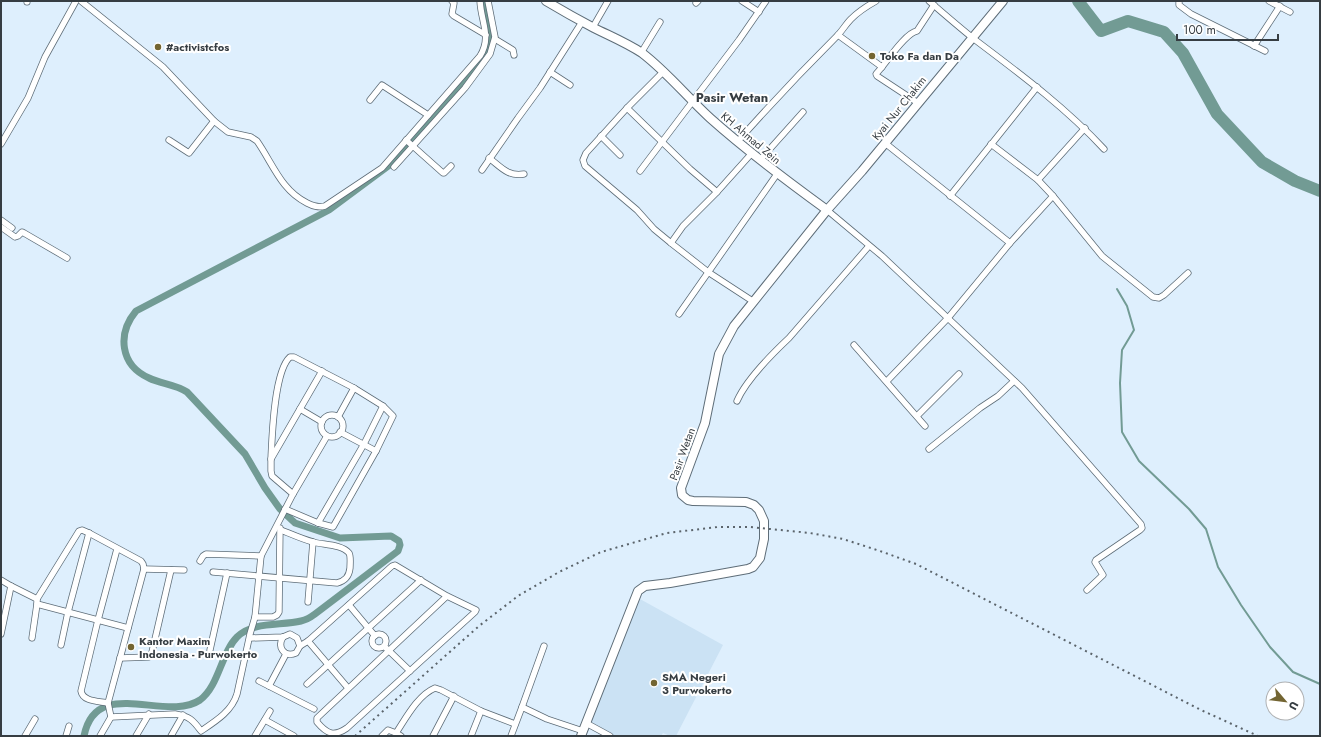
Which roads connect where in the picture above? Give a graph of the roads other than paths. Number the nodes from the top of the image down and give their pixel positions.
1 (76, 1) edge
2 (81, 1) edge
3 (452, 1) edge
4 (480, 1) edge
5 (488, 1) edge
6 (608, 1) edge
7 (742, 1) edge
8 (766, 1) edge
9 (876, 1) edge
10 (1003, 1) edge
11 (1179, 1) edge
12 (1269, 1) edge
13 (551, 2) edge
14 (932, 3) edge
15 (1280, 6) junction
16 (758, 12) junction
17 (1290, 12) dead end
18 (582, 22) junction
19 (660, 22) dead end
20 (593, 27) junction
21 (838, 35) junction
22 (486, 36) junction
23 (972, 37) junction
24 (495, 39) junction
25 (1254, 46) junction
26 (1265, 51) dead end
27 (641, 53) junction
28 (514, 55) dead end
29 (882, 66) junction
30 (664, 71) junction
31 (550, 72) junction
32 (570, 85) dead end
33 (1037, 86) junction
34 (370, 100) dead end
35 (692, 101) junction
36 (918, 103) junction
37 (627, 108) junction
38 (802, 112) dead end
39 (428, 115) junction
40 (214, 121) junction
41 (1085, 128) junction
42 (601, 136) junction
43 (169, 140) dead end
44 (738, 141) junction
45 (662, 142) junction
46 (410, 143) junction
47 (885, 143) junction
48 (1, 144) edge
49 (991, 144) junction
50 (1104, 149) dead end
51 (752, 153) junction
52 (620, 155) dead end
53 (490, 158) junction
54 (760, 160) junction
55 (452, 166) dead end
56 (394, 167) dead end
57 (482, 170) dead end
58 (640, 171) dead end
59 (524, 174) dead end
60 (777, 174) junction
61 (1038, 180) junction
62 (717, 192) junction
63 (950, 196) junction
64 (1053, 196) junction
65 (827, 210) junction
66 (1, 220) edge
67 (1, 227) edge
68 (12, 228) dead end
69 (671, 243) junction
70 (1010, 243) junction
71 (869, 246) junction
72 (67, 258) dead end
73 (708, 272) junction
74 (1188, 273) dead end
75 (754, 302) junction
76 (679, 314) dead end
77 (948, 318) junction
78 (854, 345) dead end
79 (322, 371) junction
80 (960, 374) dead end
81 (887, 381) junction
82 (1014, 381) junction
83 (354, 388) junction
84 (737, 401) dead end
85 (384, 406) junction
86 (300, 409) junction
87 (917, 416) junction
88 (338, 417) junction
89 (322, 422) junction
90 (925, 426) dead end
91 (340, 432) junction
92 (327, 436) junction
93 (364, 444) junction
94 (929, 448) dead end
95 (376, 451) junction
96 (271, 459) junction
97 (293, 494) junction
98 (285, 510) junction
99 (280, 520) junction
100 (318, 523) junction
101 (281, 530) junction
102 (89, 533) junction
103 (313, 542) junction
104 (117, 549) junction
105 (261, 556) junction
106 (200, 561) dead end
107 (144, 569) junction
108 (171, 570) junction
109 (184, 570) dead end
110 (213, 572) dead end
111 (227, 573) junction
112 (260, 576) junction
113 (279, 578) junction
114 (1, 580) edge
115 (421, 580) junction
116 (310, 581) junction
117 (11, 586) junction
118 (1087, 590) dead end
119 (447, 596) junction
120 (37, 602) junction
121 (308, 602) dead end
122 (349, 605) junction
123 (68, 612) junction
124 (3, 615) edge
125 (255, 617) junction
126 (98, 620) junction
127 (128, 628) junction
128 (369, 628) junction
129 (1, 634) edge
130 (250, 636) junction
131 (375, 636) junction
132 (283, 637) junction
133 (32, 638) dead end
134 (308, 641) junction
135 (61, 645) dead end
136 (300, 646) junction
137 (544, 646) dead end
138 (386, 648) junction
139 (210, 650) dead end
140 (286, 654) junction
141 (120, 658) junction
142 (328, 664) junction
143 (410, 671) junction
144 (259, 681) dead end
145 (307, 684) dead end
146 (269, 686) junction
147 (348, 688) junction
148 (454, 696) junction
149 (108, 704) junction
150 (522, 707) junction
151 (314, 709) dead end
152 (270, 711) dead end
153 (481, 711) junction
154 (149, 714) junction
155 (111, 715) junction
156 (183, 715) junction
157 (35, 719) dead end
158 (265, 720) junction
159 (515, 724) junction
160 (70, 726) dead end
161 (583, 730) edge
162 (202, 734) edge
163 (398, 735) edge
164 (25, 736) edge
165 (66, 736) edge
166 (100, 736) edge
167 (136, 736) edge
168 (171, 736) edge
169 (255, 736) edge
170 (294, 736) edge
171 (382, 736) edge
172 (433, 736) edge
173 (471, 736) edge
174 (511, 736) edge
175 (610, 736) edge

1 - 48 street
2 - 40 street
3 - 22 street
4 - 22 street
5 - 24 street
6 - 20 street
7 - 16 street
8 - 16 street
9 - 21 street
10 - 23 street, Kyai Nur Chakim
11 - 25 street
12 - 15 street
13 - 18 street, KH Ahmad Zein
14 - 23 street
14 - 29 street
15 - 17 street
15 - 25 street
16 - 35 street
18 - 20 street, KH Ahmad Zein
18 - 31 street
19 - 27 street
20 - 27 street, KH Ahmad Zein
21 - 29 street
21 - 44 street
22 - 39 street
23 - 33 street
23 - 36 street, Kyai Nur Chakim
24 - 28 street
24 - 46 street
25 - 26 street
27 - 30 street, KH Ahmad Zein
29 - 36 street
30 - 35 street, KH Ahmad Zein
30 - 37 street
31 - 32 street
31 - 53 street
33 - 41 street
33 - 49 street
34 - 39 street
35 - 44 street, KH Ahmad Zein
35 - 45 street
36 - 47 street, Kyai Nur Chakim
37 - 42 street
37 - 45 street
38 - 54 street
39 - 46 street
40 - 43 street
40 - 46 street
41 - 50 street
41 - 61 street
42 - 52 street
42 - 69 street
44 - 51 street, KH Ahmad Zein
45 - 58 street
45 - 62 street
46 - 55 street
46 - 56 street
47 - 63 street
47 - 65 street, Kyai Nur Chakim
49 - 61 street
49 - 63 street
51 - 54 street, KH Ahmad Zein
51 - 62 street
53 - 57 street
53 - 59 street
54 - 60 street, KH Ahmad Zein
60 - 65 street, KH Ahmad Zein
60 - 73 street
61 - 64 street
62 - 69 street
63 - 70 street
64 - 70 street
64 - 74 street
65 - 71 street
65 - 75 street, Pasir Wetan
66 - 68 street
67 - 72 street
69 - 73 street
70 - 77 street
71 - 77 street
71 - 84 street
73 - 75 street
73 - 76 street
75 - 161 street, Pasir Wetan
77 - 81 street
77 - 82 street
78 - 81 street
79 - 83 street
79 - 86 street
79 - 96 street
80 - 87 street
81 - 87 street
82 - 94 street
82 - 118 street
83 - 85 street
83 - 88 street
85 - 93 street
85 - 95 street
86 - 89 street
86 - 96 street
87 - 90 street
88 - 89 street
88 - 91 street
89 - 92 street
91 - 92 street
91 - 93 street
92 - 97 street
93 - 95 street
93 - 100 street
95 - 100 street
96 - 97 street
97 - 98 street
98 - 99 street
98 - 100 street
99 - 101 street
99 - 105 street
101 - 103 street
101 - 113 street
102 - 104 street
102 - 120 street
102 - 123 street
103 - 116 street
103 - 116 street
104 - 107 street
104 - 126 street
105 - 106 street
105 - 112 street
107 - 108 street
107 - 127 street
108 - 109 street
108 - 141 street
110 - 111 street
111 - 112 street
111 - 139 street
112 - 113 street
112 - 125 street
113 - 116 street
113 - 125 street
114 - 117 street
115 - 119 street
115 - 122 street
115 - 128 street
116 - 121 street
117 - 120 street
117 - 124 street
119 - 138 street
119 - 143 street
120 - 123 street
120 - 133 street
122 - 128 street
122 - 134 street
123 - 126 street
123 - 135 street
124 - 129 street
125 - 130 street
126 - 127 street
126 - 149 street
127 - 141 street
128 - 131 street
128 - 142 street
130 - 132 street
130 - 162 street
131 - 138 street
131 - 138 street
132 - 136 street
132 - 140 street
134 - 136 street
134 - 142 street
136 - 140 street
137 - 150 street
138 - 143 street
138 - 147 street
140 - 146 street
141 - 149 street
142 - 145 street
142 - 147 street
143 - 147 street
144 - 146 street
146 - 151 street
148 - 153 street
148 - 163 street
148 - 172 street
149 - 155 street
150 - 159 street
150 - 161 street
152 - 158 street
153 - 159 street
153 - 173 street
154 - 155 street
154 - 156 street
154 - 167 street
155 - 166 street
156 - 162 street
156 - 168 street
157 - 164 street
158 - 169 street
158 - 170 street
159 - 174 street
160 - 165 street
161 - 175 street
163 - 171 street

